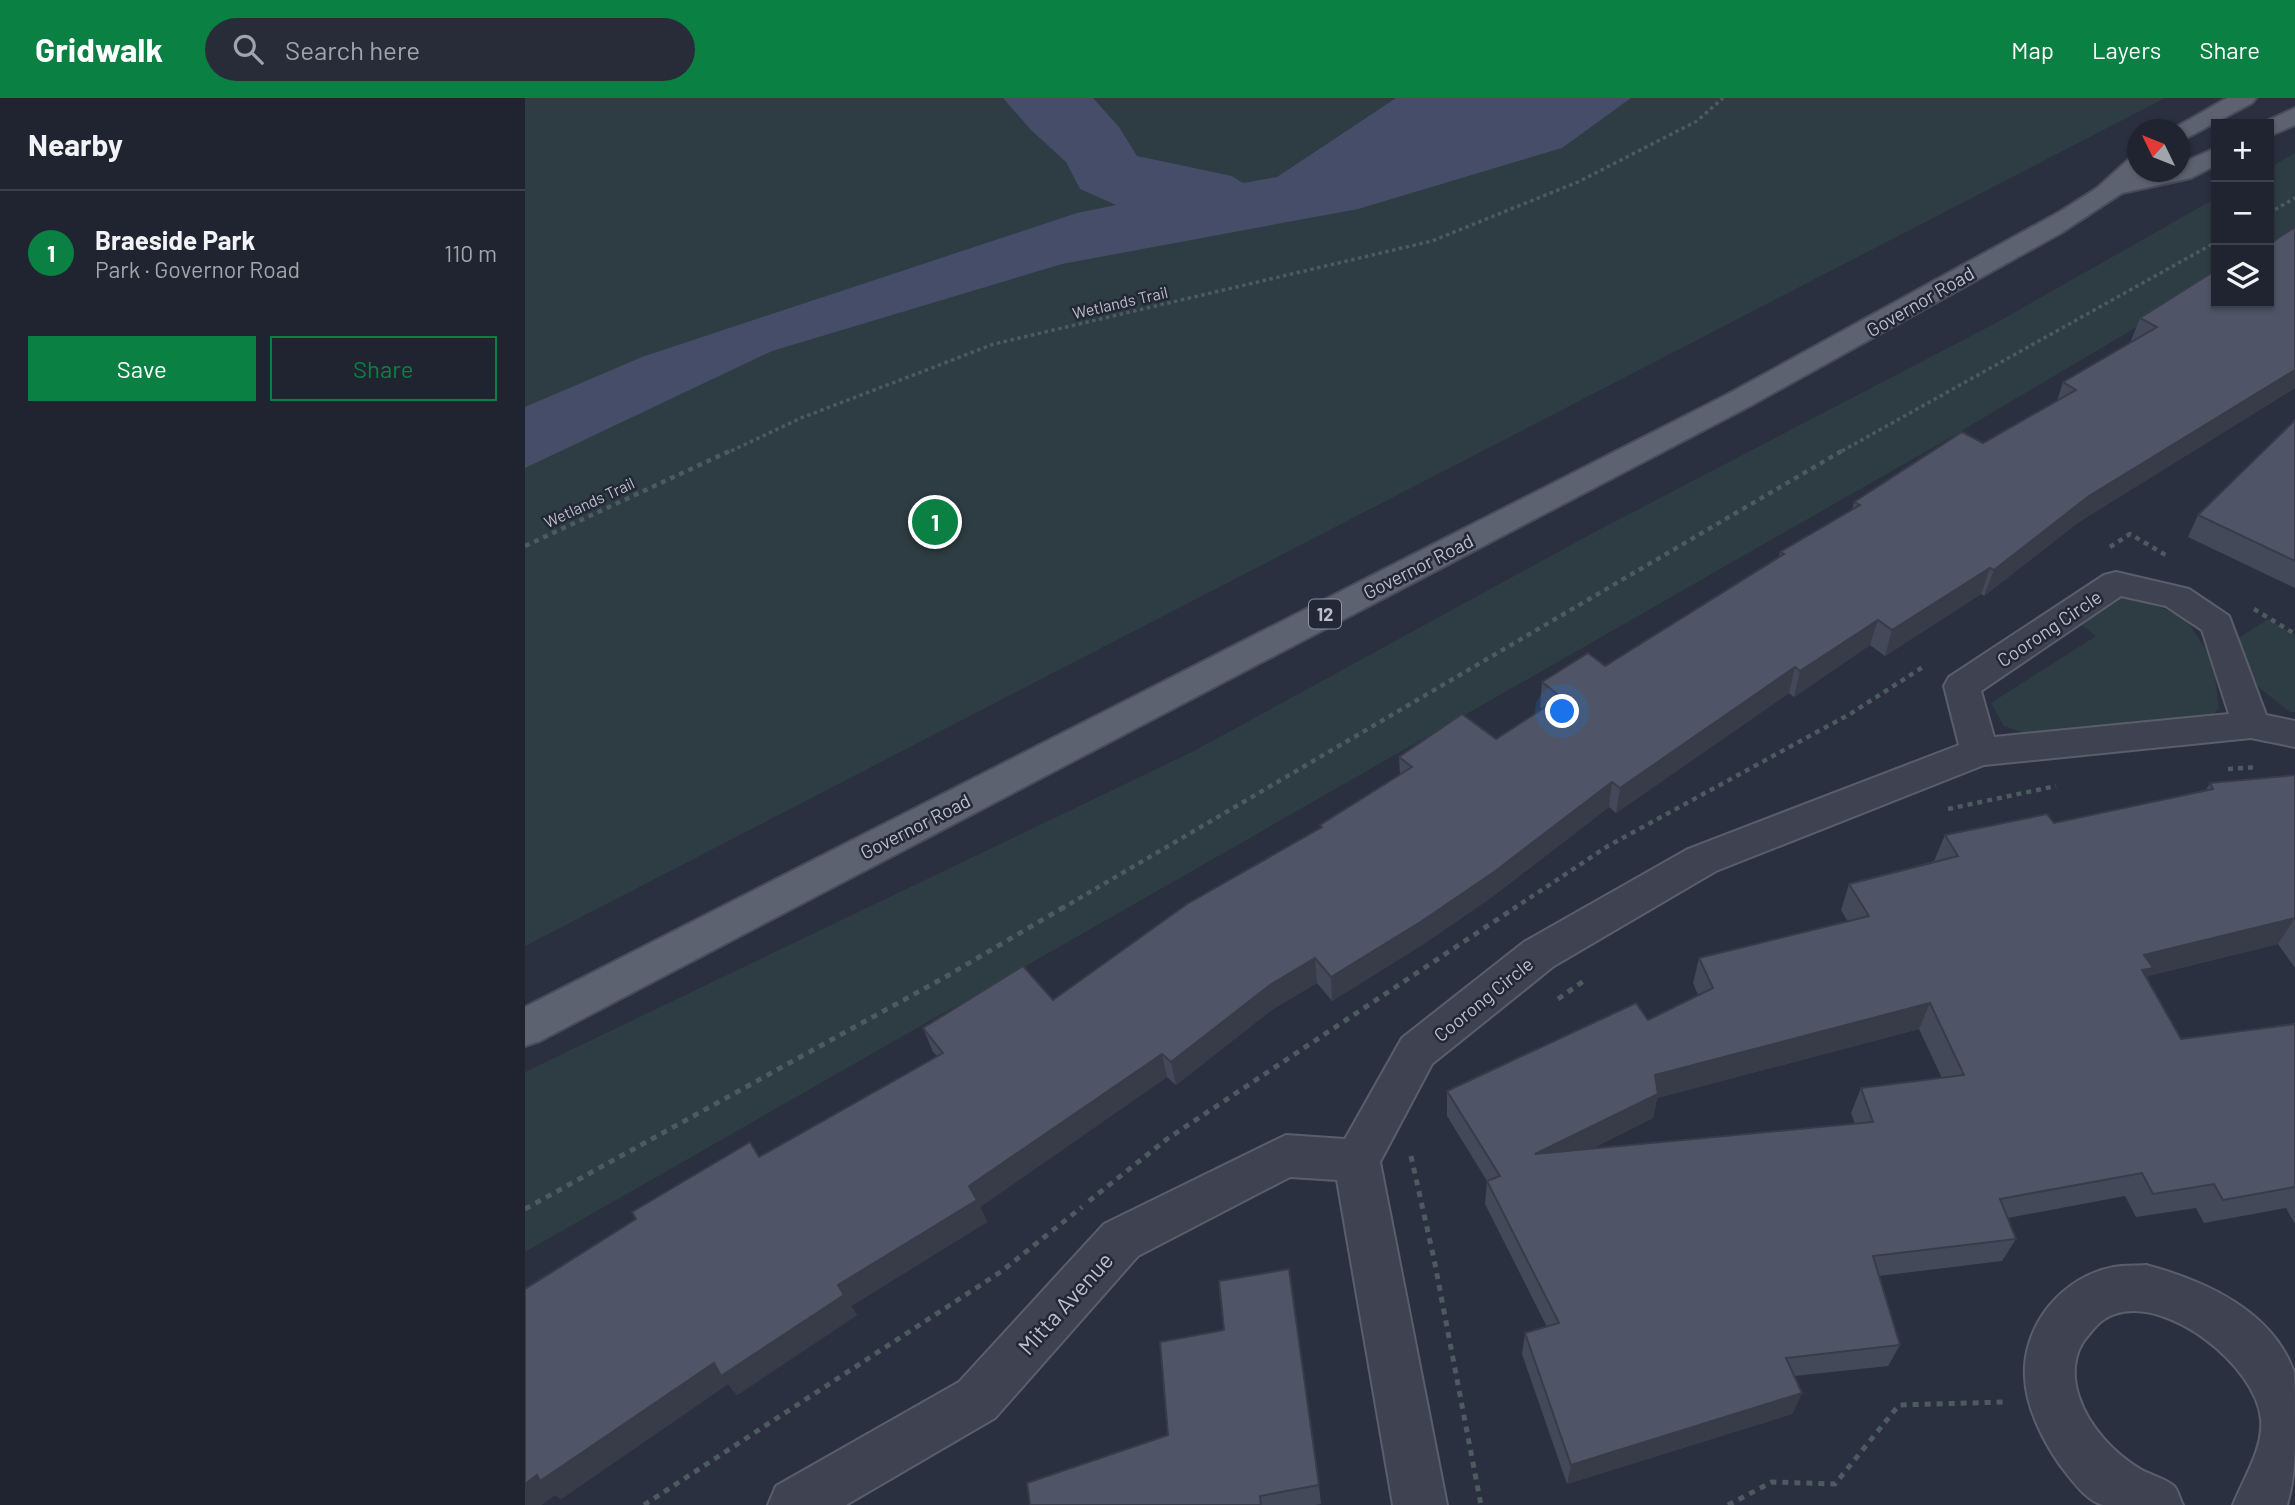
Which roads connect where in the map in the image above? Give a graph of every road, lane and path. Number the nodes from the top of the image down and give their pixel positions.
1 (1723, 98) edge
2 (2244, 98) edge
3 (2295, 115) edge
4 (2274, 126) edge
5 (2190, 129) edge
6 (2211, 158) edge
7 (2190, 169) edge
8 (2127, 177) edge
9 (2295, 198) edge
10 (2274, 210) edge
11 (2211, 245) edge
12 (525, 546) edge
13 (2251, 725) junction
14 (2295, 734) edge
15 (1980, 752) junction
16 (2265, 767) dead end
17 (2215, 769) dead end
18 (2065, 784) dead end
19 (1944, 810) dead end
20 (1594, 974) dead end
21 (1551, 1003) dead end
22 (525, 1028) edge
23 (1410, 1152) dead end
24 (1357, 1160) junction
25 (525, 1209) edge
26 (2054, 1401) junction
27 (795, 1505) edge
28 (1420, 1505) edge
29 (1481, 1505) edge
30 (1728, 1505) edge
31 (2156, 1505) edge
32 (2260, 1505) edge

1 - 12 path, Wetlands Trail
2 - 5 main road
3 - 4 main road
6 - 7 main road, Governor Road / 12
8 - 22 main road, Governor Road / 12
9 - 10 path
11 - 25 path
13 - 14 street, Coorong Circle
13 - 15 street, Coorong Circle
13 - 15 street, Coorong Circle
15 - 24 street, Coorong Circle
16 - 17 path
18 - 19 path
20 - 21 path
23 - 29 path
24 - 27 street, Mitta Avenue
24 - 28 street
26 - 30 path
26 - 31 street
26 - 32 street

